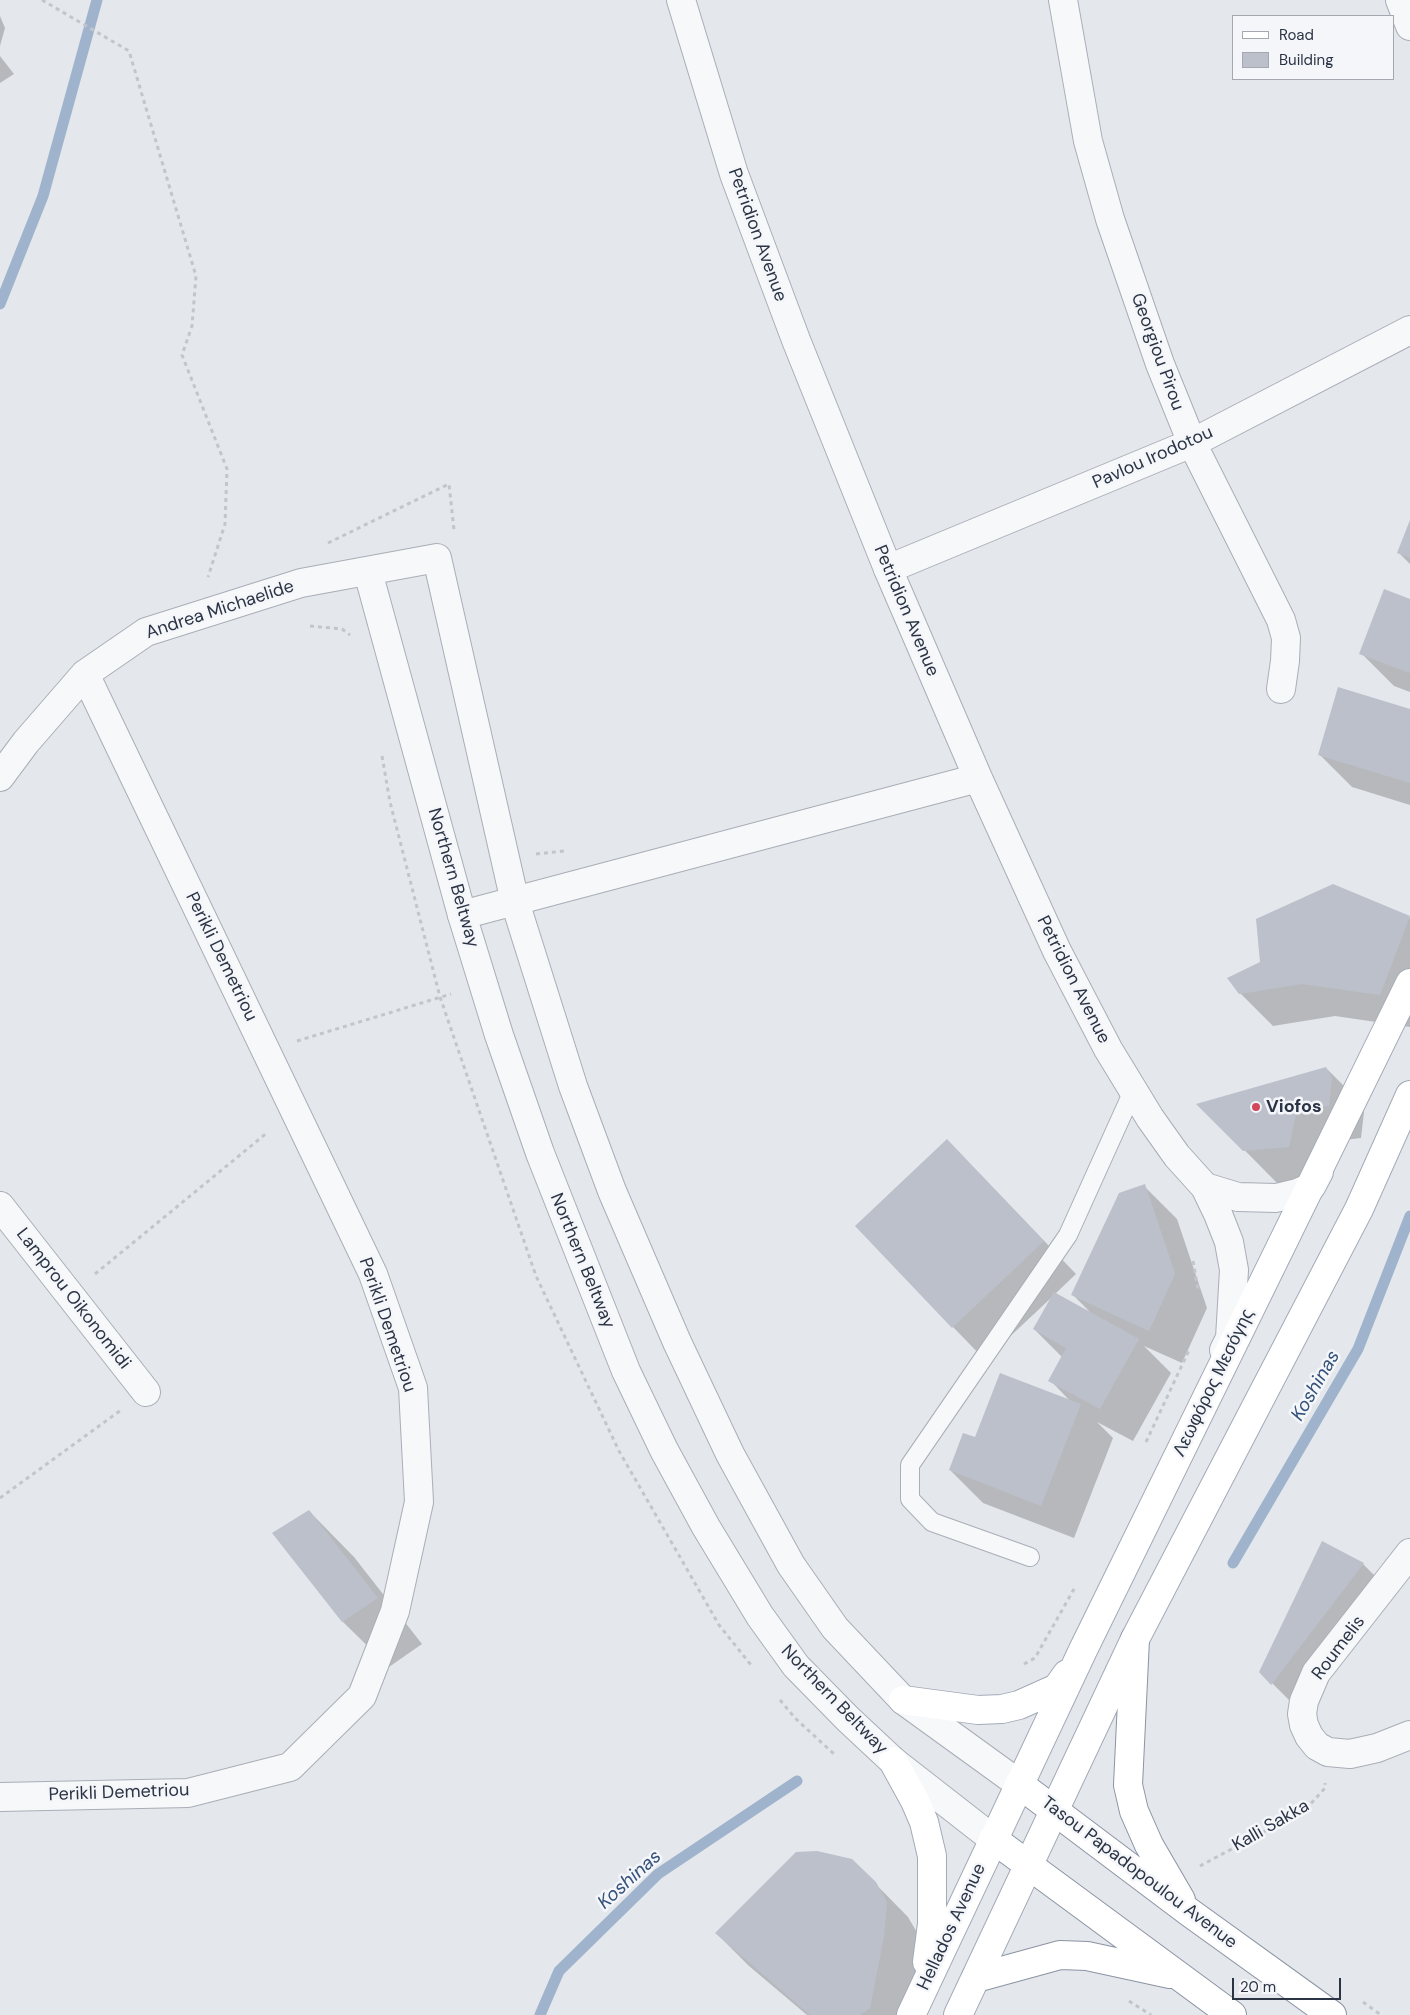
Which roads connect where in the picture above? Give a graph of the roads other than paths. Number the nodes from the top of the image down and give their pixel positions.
1 (681, 0) edge
2 (1063, 0) edge
3 (1400, 0) edge
4 (1410, 26) edge
5 (1410, 330) edge
6 (1192, 443) junction
7 (888, 569) junction
8 (368, 572) junction
9 (85, 674) junction
10 (1281, 690) dead end
11 (0, 777) edge
12 (978, 778) junction
13 (515, 902) junction
14 (462, 915) junction
15 (1410, 983) edge
16 (1133, 1091) junction
17 (1410, 1095) edge
18 (1324, 1162) junction
19 (1205, 1187) junction
20 (0, 1206) edge
21 (146, 1392) road end
22 (1201, 1407) junction
23 (1410, 1553) edge
24 (1030, 1557) dead end
25 (1135, 1639) junction
26 (1083, 1650) junction
27 (903, 1700) junction
28 (1410, 1735) edge
29 (893, 1761) junction
30 (1019, 1784) junction
31 (0, 1797) edge
32 (1054, 1808) junction
33 (993, 1839) junction
34 (1030, 1864) junction
35 (1189, 1912) junction
36 (1181, 1977) junction
37 (976, 1978) junction
38 (924, 1988) junction
39 (911, 2015) edge
40 (958, 2015) edge
41 (1232, 2015) edge
42 (1332, 2015) edge

1 - 7 street, Petridion Avenue
2 - 6 street, Georgiou Pirou
3 - 4 street
5 - 6 street, Pavlou Irodotou
6 - 7 street, Pavlou Irodotou
6 - 10 street, Georgiou Pirou
7 - 12 street, Petridion Avenue
8 - 9 street, Andrea Michaelide
8 - 13 street, Andrea Michaelide
8 - 14 street, Northern Beltway
9 - 11 street, Andrea Michaelide
9 - 31 street, Perikli Demetriou
12 - 13 street
12 - 16 street, Petridion Avenue
13 - 14 street
13 - 27 street
14 - 29 street, Northern Beltway
15 - 18 main road, Λεωφόρος Μεσόγης
16 - 19 street, Petridion Avenue
16 - 24 lane
17 - 25 main road
18 - 19 street
18 - 22 main road, Λεωφόρος Μεσόγης
19 - 22 street, Petridion Avenue
20 - 21 street, Lamprou Oikonomidi
22 - 26 main road, Λεωφόρος Μεσόγης
23 - 28 street, Roumelis
25 - 32 main road
25 - 35 main road
26 - 27 main road
26 - 30 main road, Λεωφόρος Μεσόγης
27 - 30 street
29 - 33 street, Northern Beltway
29 - 38 main road
30 - 32 main road, Tasou Papadopoulou Avenue
30 - 33 main road, Hellados Avenue
32 - 34 main road
32 - 35 main road, Tasou Papadopoulou Avenue
33 - 34 main road
33 - 38 main road, Hellados Avenue
34 - 36 main road
34 - 37 main road
35 - 42 main road, Tasou Papadopoulou Avenue
36 - 37 main road
36 - 41 main road
37 - 40 main road
38 - 39 main road, Hellados Avenue

